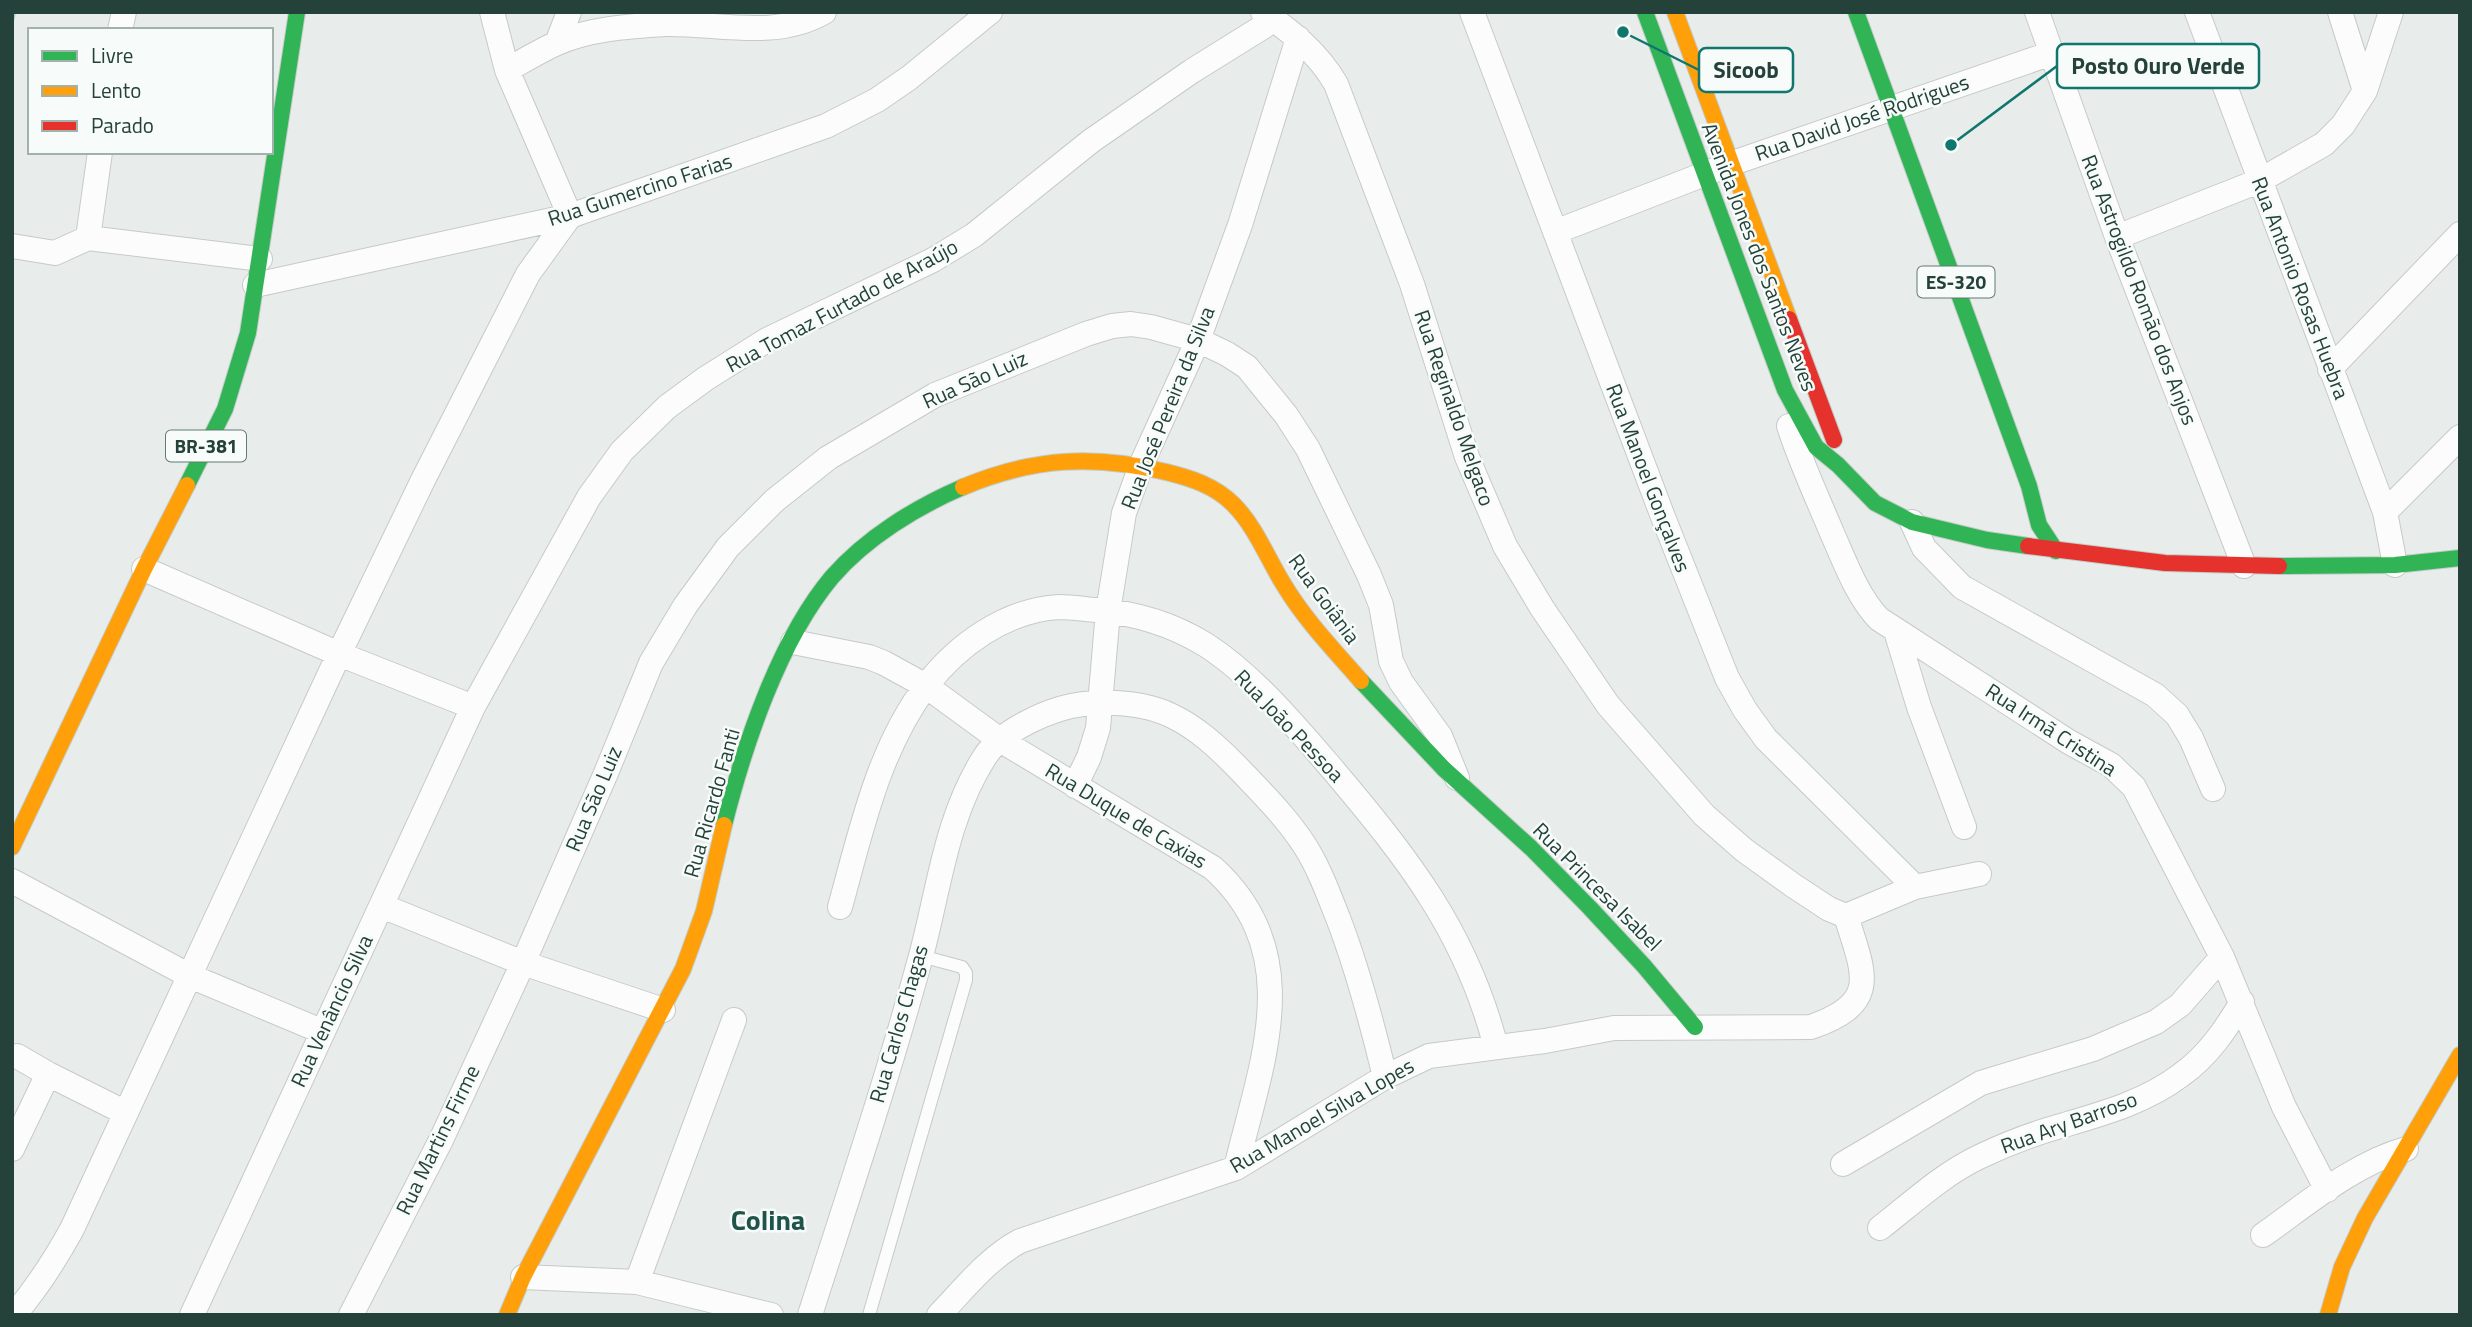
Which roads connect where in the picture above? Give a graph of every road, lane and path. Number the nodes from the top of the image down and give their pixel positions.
1 (297, 12) edge
2 (492, 12) edge
3 (569, 12) edge
4 (824, 12) edge
5 (990, 12) edge
6 (1472, 12) edge
7 (1646, 12) edge
8 (1675, 12) edge
9 (1856, 12) edge
10 (2037, 12) edge
11 (2197, 12) edge
12 (2340, 12) edge
13 (2390, 12) edge
14 (1269, 16) edge
15 (702, 18) edge
16 (1298, 38) junction
17 (557, 43) junction
18 (2052, 52) junction
19 (507, 70) junction
20 (2365, 91) junction
21 (1893, 107) junction
22 (100, 154) edge
23 (1733, 163) junction
24 (1704, 174) junction
25 (2259, 181) junction
26 (570, 216) junction
27 (1555, 232) junction
28 (2460, 234) edge
29 (2117, 237) junction
30 (89, 238) junction
31 (12, 246) edge
32 (260, 258) junction
33 (255, 285) junction
34 (1199, 340) junction
35 (2330, 369) junction
36 (1810, 378) junction
37 (1785, 390) junction
38 (2460, 437) edge
39 (1142, 463) junction
40 (1838, 465) junction
41 (2029, 486) junction
42 (2385, 512) junction
43 (1912, 522) junction
44 (2054, 551) junction
45 (2123, 558) junction
46 (2460, 558) edge
47 (2395, 565) junction
48 (2244, 566) junction
49 (144, 569) junction
50 (1108, 611) junction
51 (1896, 631) junction
52 (793, 642) junction
53 (339, 653) junction
54 (926, 686) junction
55 (1100, 703) junction
56 (473, 707) junction
57 (1000, 740) junction
58 (1460, 785) junction
59 (1076, 786) junction
60 (2213, 789) dead end
61 (1964, 827) dead end
62 (12, 847) edge
63 (1979, 874) dead end
64 (12, 881) edge
65 (1914, 887) junction
66 (382, 906) junction
67 (840, 907) dead end
68 (1846, 916) junction
69 (921, 956) junction
70 (2222, 957) junction
71 (523, 963) junction
72 (190, 976) junction
73 (2242, 1002) junction
74 (663, 1010) junction
75 (734, 1020) dead end
76 (1695, 1027) junction
77 (321, 1031) junction
78 (1496, 1047) junction
79 (2460, 1055) edge
80 (17, 1056) dead end
81 (48, 1074) junction
82 (1385, 1077) junction
83 (127, 1113) junction
84 (12, 1149) edge
85 (2406, 1150) junction
86 (1843, 1164) dead end
87 (1236, 1168) junction
88 (2327, 1190) junction
89 (1880, 1228) dead end
90 (2263, 1235) dead end
91 (523, 1277) junction
92 (637, 1282) junction
93 (14, 1315) edge
94 (192, 1315) edge
95 (351, 1315) edge
96 (508, 1315) edge
97 (771, 1315) edge
98 (810, 1315) edge
99 (869, 1315) edge
100 (939, 1315) edge
101 (2329, 1315) edge

1 - 32 main road, BR-381
2 - 19 street
3 - 17 street
4 - 15 street
5 - 26 street, Rua Gumercino Farias
6 - 27 street, Rua Manoel Gonçalves
7 - 24 main road, Avenida Jones dos Santos Neves
8 - 23 main road, Avenida Jones dos Santos Neves
9 - 21 main road, ES-320
10 - 18 street, Rua Astrogildo Romão dos Anjos
11 - 25 street, Rua Antonio Rosas Huebra
12 - 20 street
13 - 20 street
14 - 16 street, Rua Reginaldo Melgaco
14 - 56 street, Rua Tomaz Furtado de Araújo
15 - 17 street
16 - 34 street, Rua José Pereira da Silva
16 - 68 street, Rua Reginaldo Melgaco
17 - 19 street
18 - 21 street, Rua David José Rodrigues
18 - 29 street, Rua Astrogildo Romão dos Anjos
19 - 26 street
20 - 25 street
21 - 23 street, Rua David José Rodrigues
21 - 41 main road, ES-320
22 - 30 street
23 - 24 street, Rua David José Rodrigues
23 - 36 main road, Avenida Jones dos Santos Neves
24 - 27 street, Rua David José Rodrigues
24 - 37 main road, Avenida Jones dos Santos Neves
25 - 29 street
25 - 35 street, Rua Antonio Rosas Huebra
26 - 33 street, Rua Gumercino Farias
26 - 53 street
27 - 65 street, Rua Manoel Gonçalves
28 - 35 street
29 - 48 street, Rua Astrogildo Romão dos Anjos
30 - 31 street
30 - 32 street
32 - 33 main road, BR-381
33 - 49 main road, BR-381
34 - 39 street, Rua José Pereira da Silva
34 - 58 street, Rua São Luiz
34 - 71 street, Rua São Luiz
35 - 42 street, Rua Antonio Rosas Huebra
36 - 37 street
36 - 40 main road, Avenida Jones dos Santos Neves
37 - 40 main road, Avenida Jones dos Santos Neves
37 - 51 street, Rua Irmã Cristina
38 - 42 street
39 - 50 street, Rua José Pereira da Silva
39 - 52 main road, Rua Ricardo Fanti
39 - 58 main road, Rua Goiânia
40 - 43 main road, Avenida Jones dos Santos Neves
41 - 44 main road, ES-320
41 - 45 main road
42 - 47 street, Rua Antonio Rosas Huebra
43 - 44 main road, Avenida Jones dos Santos Neves
43 - 60 street
44 - 45 main road, Avenida Jones dos Santos Neves
45 - 48 main road
46 - 47 main road
47 - 48 main road
49 - 53 street
49 - 62 main road, BR-381
50 - 54 street, Rua João Pessoa
50 - 55 street, Rua José Pereira da Silva
50 - 78 street, Rua João Pessoa
51 - 61 street
51 - 70 street, Rua Irmã Cristina
52 - 54 street, Rua Duque de Caxias
52 - 74 main road, Rua Ricardo Fanti
53 - 56 street
53 - 72 street
54 - 57 street, Rua Duque de Caxias
54 - 67 street, Rua João Pessoa
55 - 57 street
55 - 59 street, Rua José Pereira da Silva
55 - 82 street
56 - 66 street, Rua Venâncio Silva
57 - 59 street, Rua Duque de Caxias
57 - 69 street, Rua Carlos Chagas
58 - 76 main road, Rua Princesa Isabel
59 - 87 street, Rua Duque de Caxias
63 - 65 street
64 - 72 street
65 - 68 street
66 - 71 street
66 - 77 street, Rua Venâncio Silva
68 - 76 street, Rua Manoel Silva Lopes
69 - 98 street, Rua Carlos Chagas
69 - 99 lane
70 - 73 street, Rua Irmã Cristina
70 - 86 street
71 - 74 street
71 - 95 street, Rua Martins Firme
72 - 77 street
72 - 83 street
73 - 88 street, Rua Irmã Cristina
73 - 89 street, Rua Ary Barroso
74 - 91 main road, Rua Ricardo Fanti
75 - 92 street
76 - 78 street, Rua Manoel Silva Lopes
77 - 94 street, Rua Venâncio Silva
78 - 82 street, Rua Manoel Silva Lopes
79 - 85 main road
80 - 81 street
81 - 83 street
81 - 84 street
82 - 87 street, Rua Manoel Silva Lopes
83 - 93 street
85 - 88 street
85 - 101 main road
87 - 100 street, Rua Manoel Silva Lopes
88 - 90 street
91 - 92 street
91 - 96 main road, Rua Ricardo Fanti
92 - 97 street

